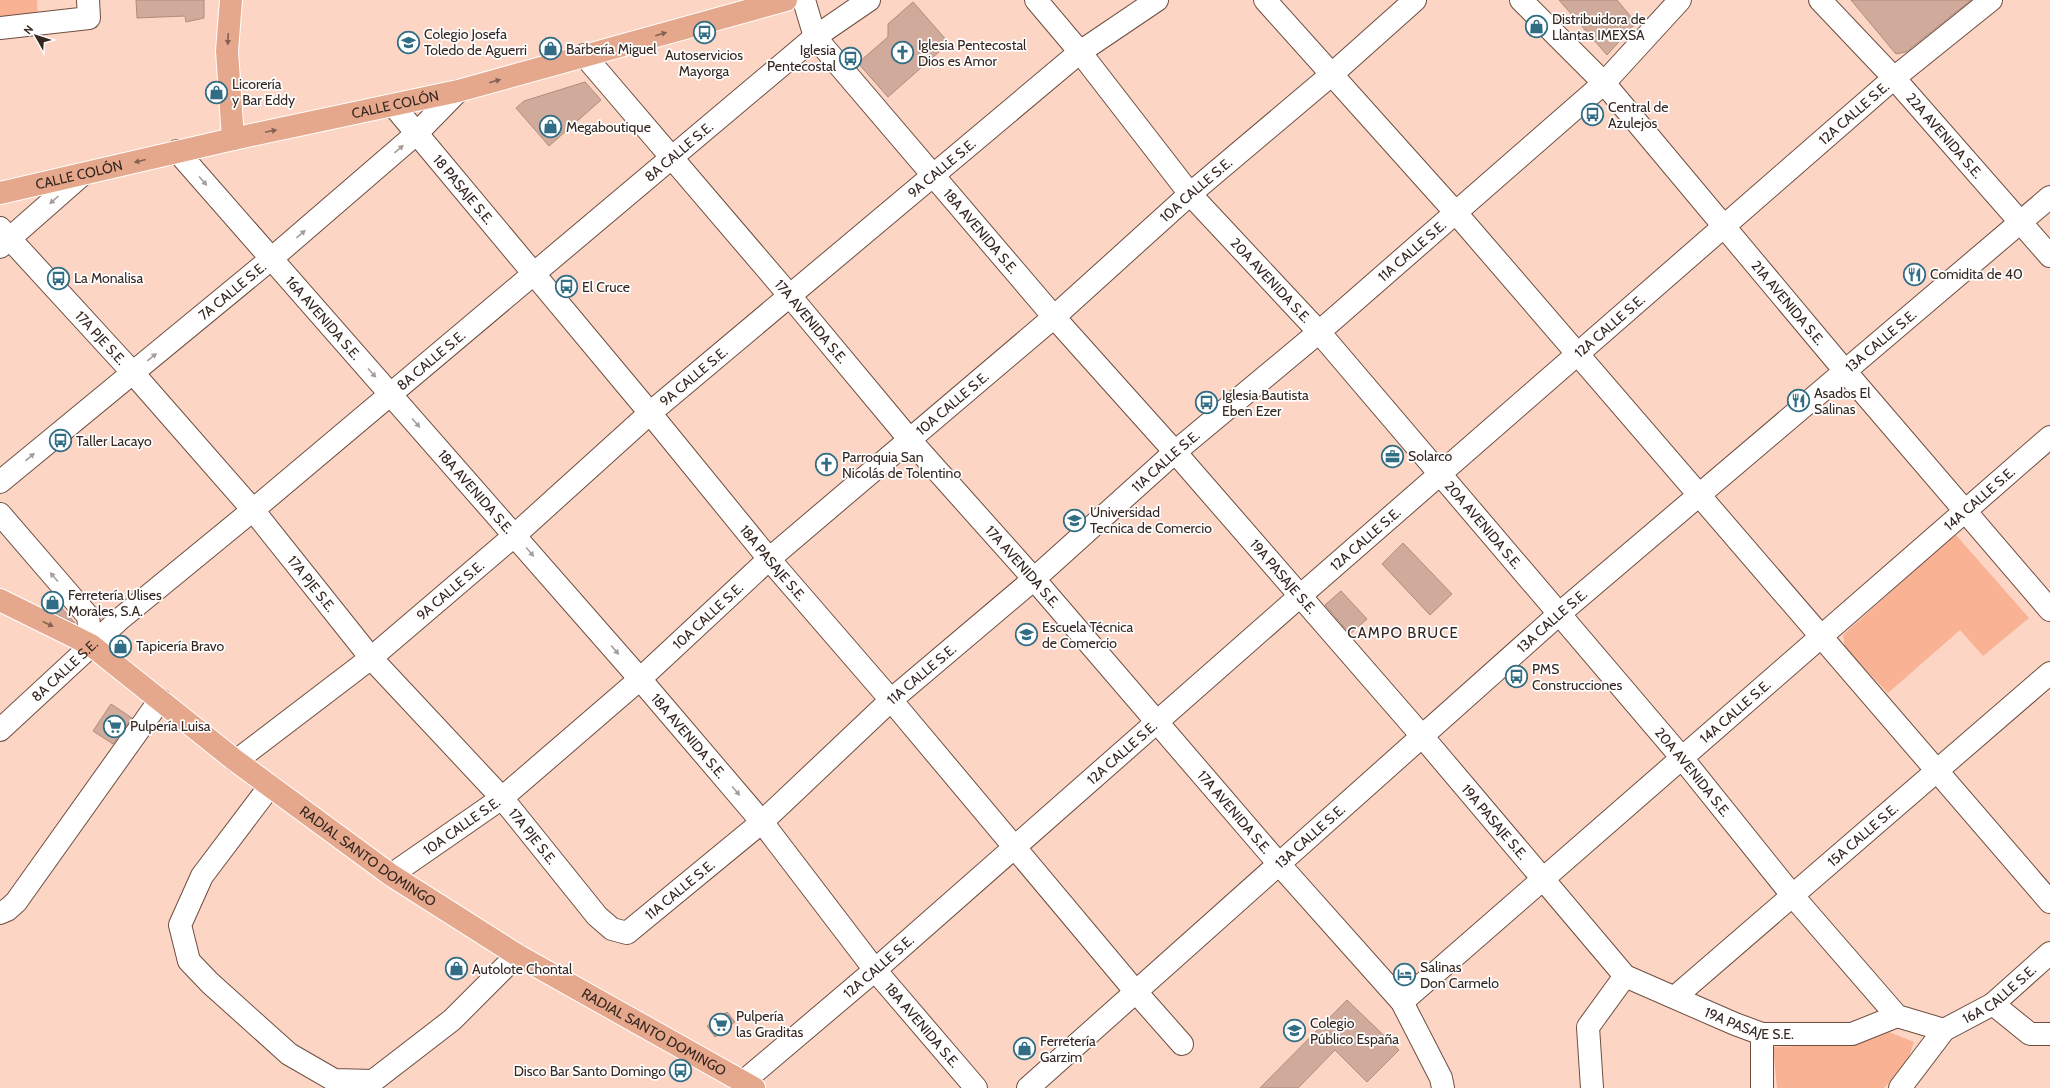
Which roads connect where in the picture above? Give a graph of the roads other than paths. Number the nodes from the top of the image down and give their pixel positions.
1 (88, 0) edge
2 (230, 0) edge
3 (786, 0) edge
4 (804, 0) edge
5 (869, 0) edge
6 (1036, 0) edge
7 (1157, 0) edge
8 (1265, 0) edge
9 (1415, 0) edge
10 (1521, 0) edge
11 (1680, 0) edge
12 (1820, 0) edge
13 (1991, 0) edge
14 (0, 28) edge
15 (815, 37) junction
16 (1080, 52) junction
17 (584, 55) junction
18 (1331, 75) junction
19 (1894, 78) junction
20 (1604, 83) junction
21 (458, 91) junction
22 (393, 105) junction
23 (416, 134) junction
24 (233, 139) junction
25 (178, 152) junction
26 (671, 158) junction
27 (83, 174) junction
28 (934, 175) junction
29 (0, 193) edge
30 (1190, 194) junction
31 (2050, 197) edge
32 (1456, 213) junction
33 (2021, 221) junction
34 (1724, 227) junction
35 (4, 238) edge
36 (2050, 256) edge
37 (271, 259) junction
38 (534, 274) junction
39 (790, 296) junction
40 (1054, 317) junction
41 (1319, 332) junction
42 (1578, 355) junction
43 (1845, 370) junction
44 (133, 373) junction
45 (390, 393) junction
46 (650, 413) junction
47 (2050, 437) edge
48 (910, 440) junction
49 (1175, 452) junction
50 (1441, 475) junction
51 (0, 482) edge
52 (1699, 494) junction
53 (253, 510) junction
54 (1966, 511) junction
55 (0, 514) edge
56 (515, 535) junction
57 (769, 559) junction
58 (1034, 579) junction
59 (1300, 596) junction
60 (0, 600) edge
61 (2050, 610) edge
62 (1559, 614) junction
63 (1822, 636) junction
64 (91, 645) junction
65 (371, 658) junction
66 (2050, 673) edge
67 (640, 679) junction
68 (160, 700) junction
69 (891, 700) junction
70 (1158, 723) junction
71 (0, 730) edge
72 (1422, 736) junction
73 (1682, 758) junction
74 (236, 761) junction
75 (1937, 769) junction
76 (270, 786) junction
77 (502, 798) junction
78 (762, 822) junction
79 (1015, 848) junction
80 (1279, 864) junction
81 (392, 875) junction
82 (1543, 879) junction
83 (1792, 895) junction
84 (2050, 902) edge
85 (0, 913) edge
86 (627, 933) joint
87 (2050, 953) edge
88 (517, 955) junction
89 (875, 970) junction
90 (1625, 976) junction
91 (1136, 992) junction
92 (1675, 997) junction
93 (1402, 1002) junction
94 (1993, 1004) junction
95 (1897, 1016) junction
96 (1944, 1030) junction
97 (1762, 1034) junction
98 (2050, 1034) edge
99 (1182, 1044) dead end
100 (748, 1085) edge
101 (976, 1088) edge
102 (1028, 1088) edge
103 (1443, 1088) edge
104 (1592, 1088) edge
105 (1762, 1088) edge
106 (1900, 1088) edge

1 - 14 street
2 -> 24 main road
17 -> 3 main road, CALLE COLÓN
4 - 15 street, 18A AVENIDA S.E.
5 - 15 street, 8A CALLE S.E.
6 - 16 street, 20A AVENIDA S.E.
7 - 16 street, 9A CALLE S.E.
8 - 18 street
9 - 18 street, 10A CALLE S.E.
10 - 20 street, 21A AVENIDA S.E.
11 - 20 street, 11A CALLE S.E.
12 - 19 street, 22A AVENIDA S.E.
13 - 19 street, 12A CALLE S.E.
15 - 26 street, 8A CALLE S.E.
15 - 28 street, 18A AVENIDA S.E.
16 - 28 street, 9A CALLE S.E.
16 - 30 street, 20A AVENIDA S.E.
21 -> 17 main road, CALLE COLÓN
17 - 26 street, 17A AVENIDA S.E.
18 - 30 street, 10A CALLE S.E.
18 - 32 street
19 - 33 street, 22A AVENIDA S.E.
19 - 34 street, 12A CALLE S.E.
20 - 32 street, 11A CALLE S.E.
20 - 34 street, 21A AVENIDA S.E.
21 - 22 main road, CALLE COLÓN
21 - 23 street, 7A CALLE S.E.
22 - 23 street, 18 PASAJE S.E.
24 -> 22 main road, CALLE COLÓN
37 -> 23 street, 7A CALLE S.E.
23 - 38 street, 18 PASAJE S.E.
24 - 25 main road, CALLE COLÓN
25 -> 27 main road, CALLE COLÓN
25 -> 37 street, 16A AVENIDA S.E.
26 - 38 street, 8A CALLE S.E.
26 - 39 street, 17A AVENIDA S.E.
27 - 29 main road, CALLE COLÓN
27 -> 35 street
28 - 39 street, 9A CALLE S.E.
28 - 40 street, 18A AVENIDA S.E.
30 - 40 street, 10A CALLE S.E.
30 - 41 street, 20A AVENIDA S.E.
31 - 33 street, 13A CALLE S.E.
32 - 41 street, 11A CALLE S.E.
32 - 42 street
33 - 36 street, 22A AVENIDA S.E.
33 - 43 street, 13A CALLE S.E.
34 - 42 street, 12A CALLE S.E.
34 - 43 street, 21A AVENIDA S.E.
35 - 44 street, 17A PJE S.E.
44 -> 37 street, 7A CALLE S.E.
37 -> 45 street, 16A AVENIDA S.E.
38 - 45 street, 8A CALLE S.E.
38 - 46 street, 18A PASAJE S.E.
39 - 46 street, 9A CALLE S.E.
39 - 48 street, 17A AVENIDA S.E.
40 - 48 street, 10A CALLE S.E.
40 - 49 street, 18A AVENIDA S.E.
41 - 49 street, 11A CALLE S.E.
41 - 50 street, 20A AVENIDA S.E.
42 - 50 street, 12A CALLE S.E.
42 - 52 street
43 - 52 street, 13A CALLE S.E.
43 - 54 street, 21A AVENIDA S.E.
51 -> 44 street, 7A CALLE S.E.
44 - 53 street, 17A PJE S.E.
45 - 53 street, 8A CALLE S.E.
45 -> 56 street, 18A AVENIDA S.E.
46 - 56 street, 9A CALLE S.E.
46 - 57 street, 18A PASAJE S.E.
47 - 54 street, 14A CALLE S.E.
48 - 57 street, 10A CALLE S.E.
48 - 58 street, 17A AVENIDA S.E.
49 - 58 street, 11A CALLE S.E.
49 - 59 street, 19A PASAJE S.E.
50 - 59 street, 12A CALLE S.E.
50 - 62 street, 20A AVENIDA S.E.
52 - 62 street, 13A CALLE S.E.
52 - 63 street
53 - 64 street, 8A CALLE S.E.
53 - 65 street, 17A PJE S.E.
54 - 61 street, 21A AVENIDA S.E.
54 - 63 street, 14A CALLE S.E.
64 -> 55 street
56 - 65 street, 9A CALLE S.E.
56 -> 67 street, 18A AVENIDA S.E.
57 - 67 street, 10A CALLE S.E.
57 - 69 street, 18A PASAJE S.E.
58 - 69 street, 11A CALLE S.E.
58 - 70 street, 17A AVENIDA S.E.
59 - 70 street, 12A CALLE S.E.
59 - 72 street, 19A PASAJE S.E.
60 -> 64 main road, RADIAL SANTO DOMINGO
62 - 72 street, 13A CALLE S.E.
62 - 73 street, 20A AVENIDA S.E.
63 - 73 street, 14A CALLE S.E.
63 - 75 street
64 - 68 main road, RADIAL SANTO DOMINGO
64 - 71 street, 8A CALLE S.E.
65 - 74 street, 9A CALLE S.E.
65 - 77 street, 17A PJE S.E.
66 - 75 street, 15A CALLE S.E.
67 - 77 street, 10A CALLE S.E.
67 -> 78 street, 18A AVENIDA S.E.
68 - 74 main road, RADIAL SANTO DOMINGO
68 - 85 street
69 - 78 street, 11A CALLE S.E.
69 - 79 street, 18A PASAJE S.E.
70 - 79 street, 12A CALLE S.E.
70 - 80 street, 17A AVENIDA S.E.
72 - 80 street, 13A CALLE S.E.
72 - 82 street, 19A PASAJE S.E.
73 - 82 street, 14A CALLE S.E.
73 - 83 street, 20A AVENIDA S.E.
74 - 76 main road, RADIAL SANTO DOMINGO
75 - 83 street, 15A CALLE S.E.
75 - 84 street
76 - 81 main road, RADIAL SANTO DOMINGO
76 - 88 street
77 - 81 street, 10A CALLE S.E.
77 - 86 street, 17A PJE S.E.
78 - 86 street, 11A CALLE S.E.
78 - 89 street, 18A AVENIDA S.E.
79 - 89 street, 12A CALLE S.E.
79 - 91 street
80 - 91 street, 13A CALLE S.E.
80 - 93 street, 17A AVENIDA S.E.
81 - 88 main road, RADIAL SANTO DOMINGO
82 - 90 street, 19A PASAJE S.E.
82 - 93 street, 14A CALLE S.E.
83 - 92 street, 15A CALLE S.E.
83 - 95 street, 20A AVENIDA S.E.
87 - 94 street, 16A CALLE S.E.
88 - 100 main road, RADIAL SANTO DOMINGO
89 - 100 street, 12A CALLE S.E.
89 - 101 street, 18A AVENIDA S.E.
90 - 92 street, 19A PASAJE S.E.
90 - 104 street
91 - 99 street
91 - 102 street, 13A CALLE S.E.
92 - 97 street, 19A PASAJE S.E.
93 - 103 street, 17A AVENIDA S.E.
94 - 96 street, 16A CALLE S.E.
94 - 98 street
95 - 96 street
95 - 97 street, 19A PASAJE S.E.
96 - 106 street
97 - 105 street

